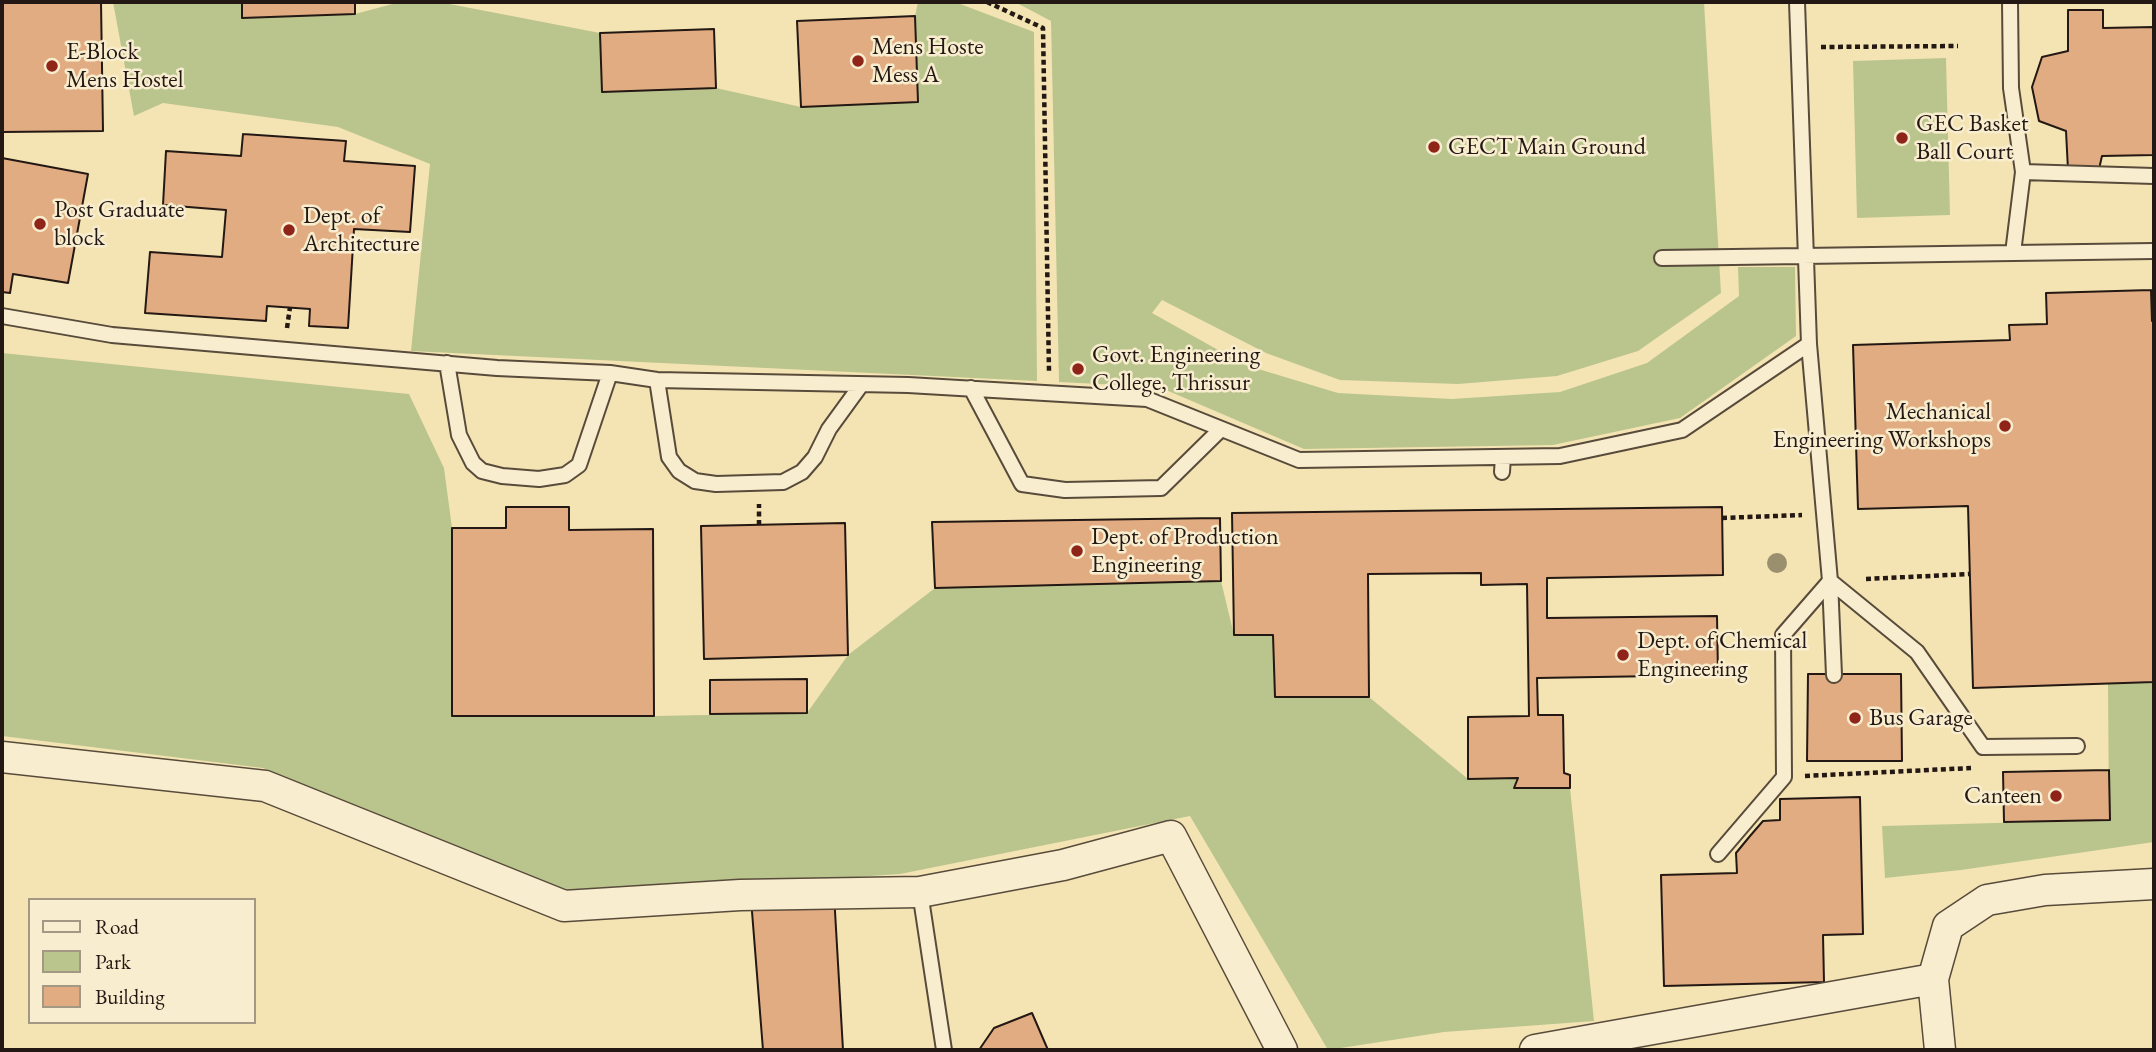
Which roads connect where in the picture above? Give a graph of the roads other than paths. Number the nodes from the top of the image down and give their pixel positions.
1 (1797, 2) edge
2 (2010, 2) edge
3 (2023, 172) junction
4 (2154, 176) edge
5 (2154, 251) edge
6 (2013, 253) junction
7 (1807, 256) junction
8 (1662, 258) dead end
9 (2, 316) edge
10 (1809, 344) junction
11 (447, 363) junction
12 (610, 373) junction
13 (657, 380) junction
14 (861, 385) junction
15 (971, 388) junction
16 (1221, 429) junction
17 (1830, 581) junction
18 (1834, 675) dead end
19 (2077, 746) dead end
20 (2, 757) edge
21 (1718, 854) dead end
22 (2154, 884) edge
23 (919, 892) junction
24 (1933, 979) junction
25 (944, 1050) edge
26 (1282, 1050) edge
27 (1535, 1050) edge
28 (1940, 1050) edge

1 - 7 lane
2 - 3 lane
3 - 4 lane
3 - 6 lane
5 - 6 lane
6 - 7 lane
7 - 8 lane
7 - 10 lane
9 - 11 lane
10 - 16 lane
10 - 17 lane
11 - 12 lane
11 - 12 lane
12 - 13 lane
13 - 14 lane
13 - 14 lane
14 - 15 lane
15 - 16 lane
15 - 16 lane
17 - 18 lane
17 - 19 lane
17 - 21 lane
20 - 23 street
22 - 24 street
23 - 25 lane
23 - 26 street
24 - 27 street
24 - 28 street

